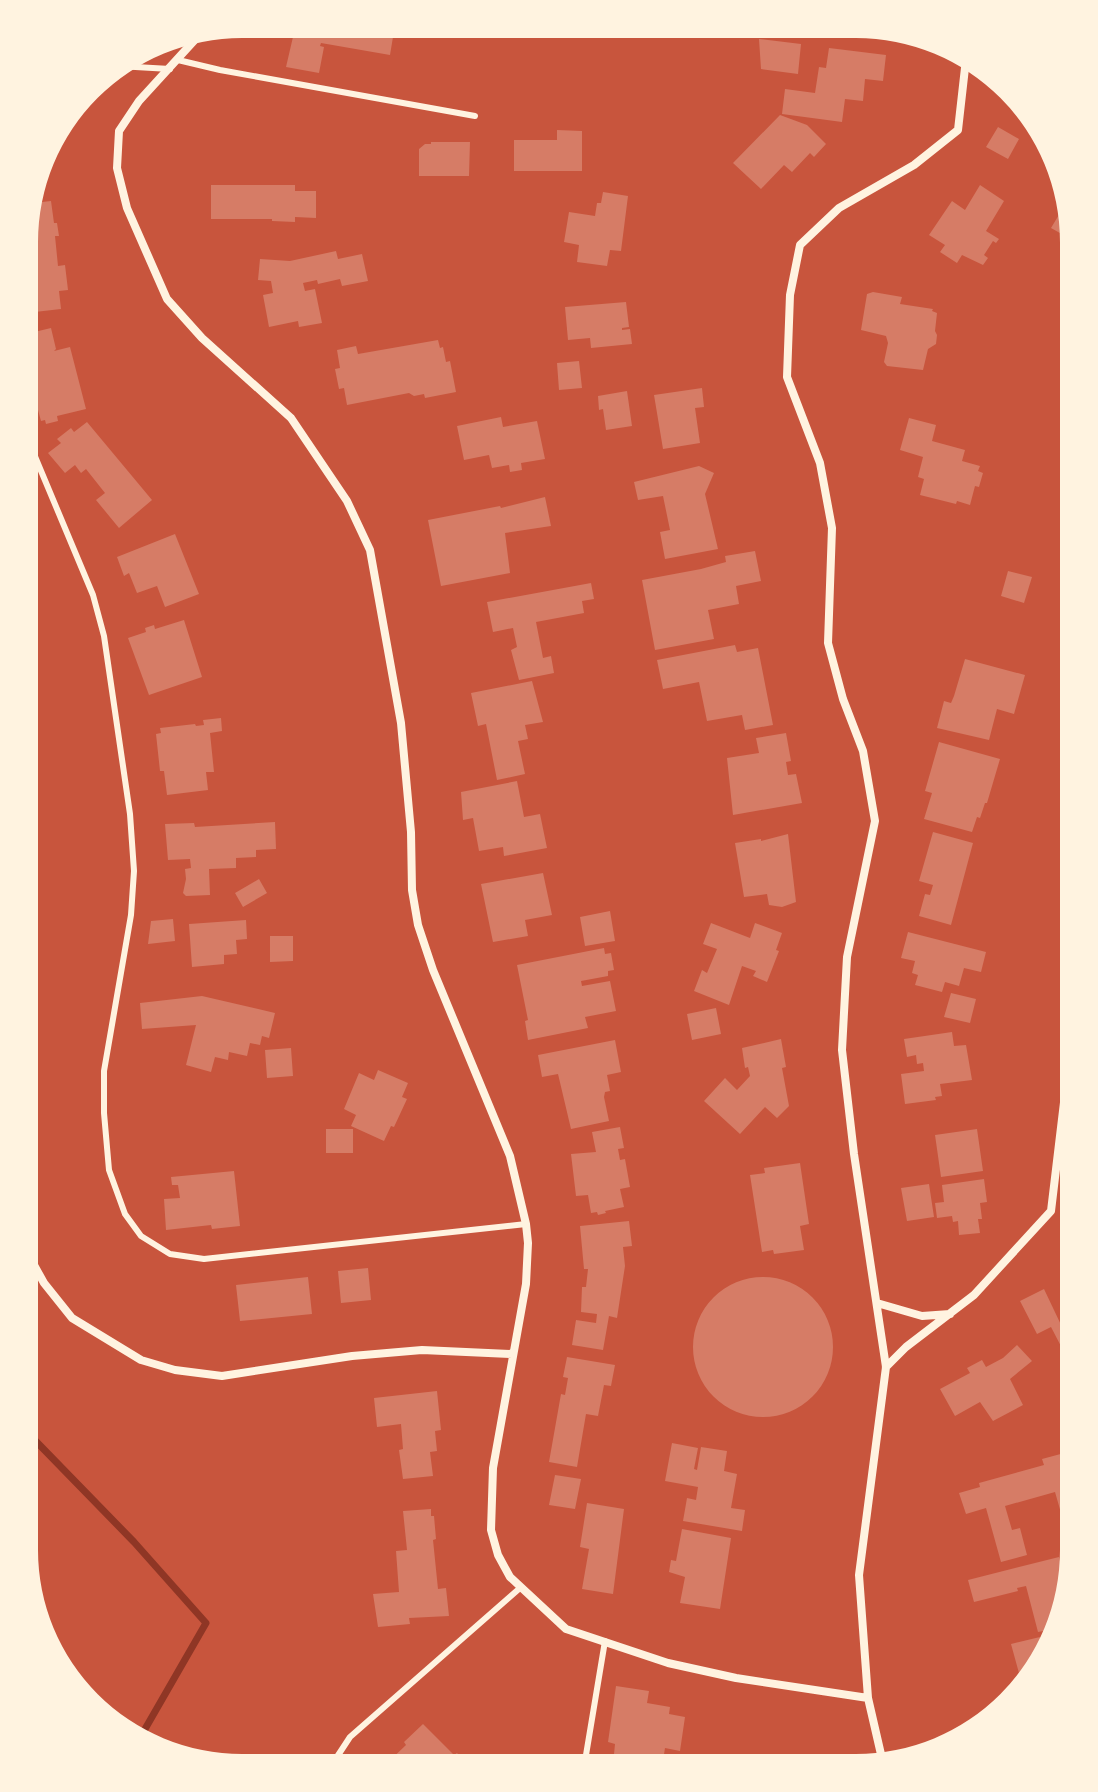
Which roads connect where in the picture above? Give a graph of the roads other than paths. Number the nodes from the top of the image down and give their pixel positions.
1 (191, 45) edge
2 (178, 60) junction
3 (138, 67) edge
4 (170, 69) junction
5 (965, 70) edge
6 (475, 116) dead end
7 (38, 464) edge
8 (1060, 1136) edge
9 (526, 1224) junction
10 (38, 1272) edge
11 (877, 1303) junction
12 (951, 1314) junction
13 (512, 1354) junction
14 (886, 1367) junction
15 (520, 1588) junction
16 (605, 1641) junction
17 (868, 1698) junction
18 (880, 1752) edge
19 (339, 1754) edge
20 (586, 1754) edge

1 - 2 street
2 - 4 street
2 - 6 lane
3 - 4 lane
4 - 9 street
5 - 11 street
7 - 9 lane
8 - 12 street
9 - 13 street
10 - 13 street
11 - 12 street
11 - 14 street
12 - 14 street
13 - 15 street
14 - 17 street
15 - 16 street
15 - 19 lane
16 - 17 street
16 - 20 lane
17 - 18 street

